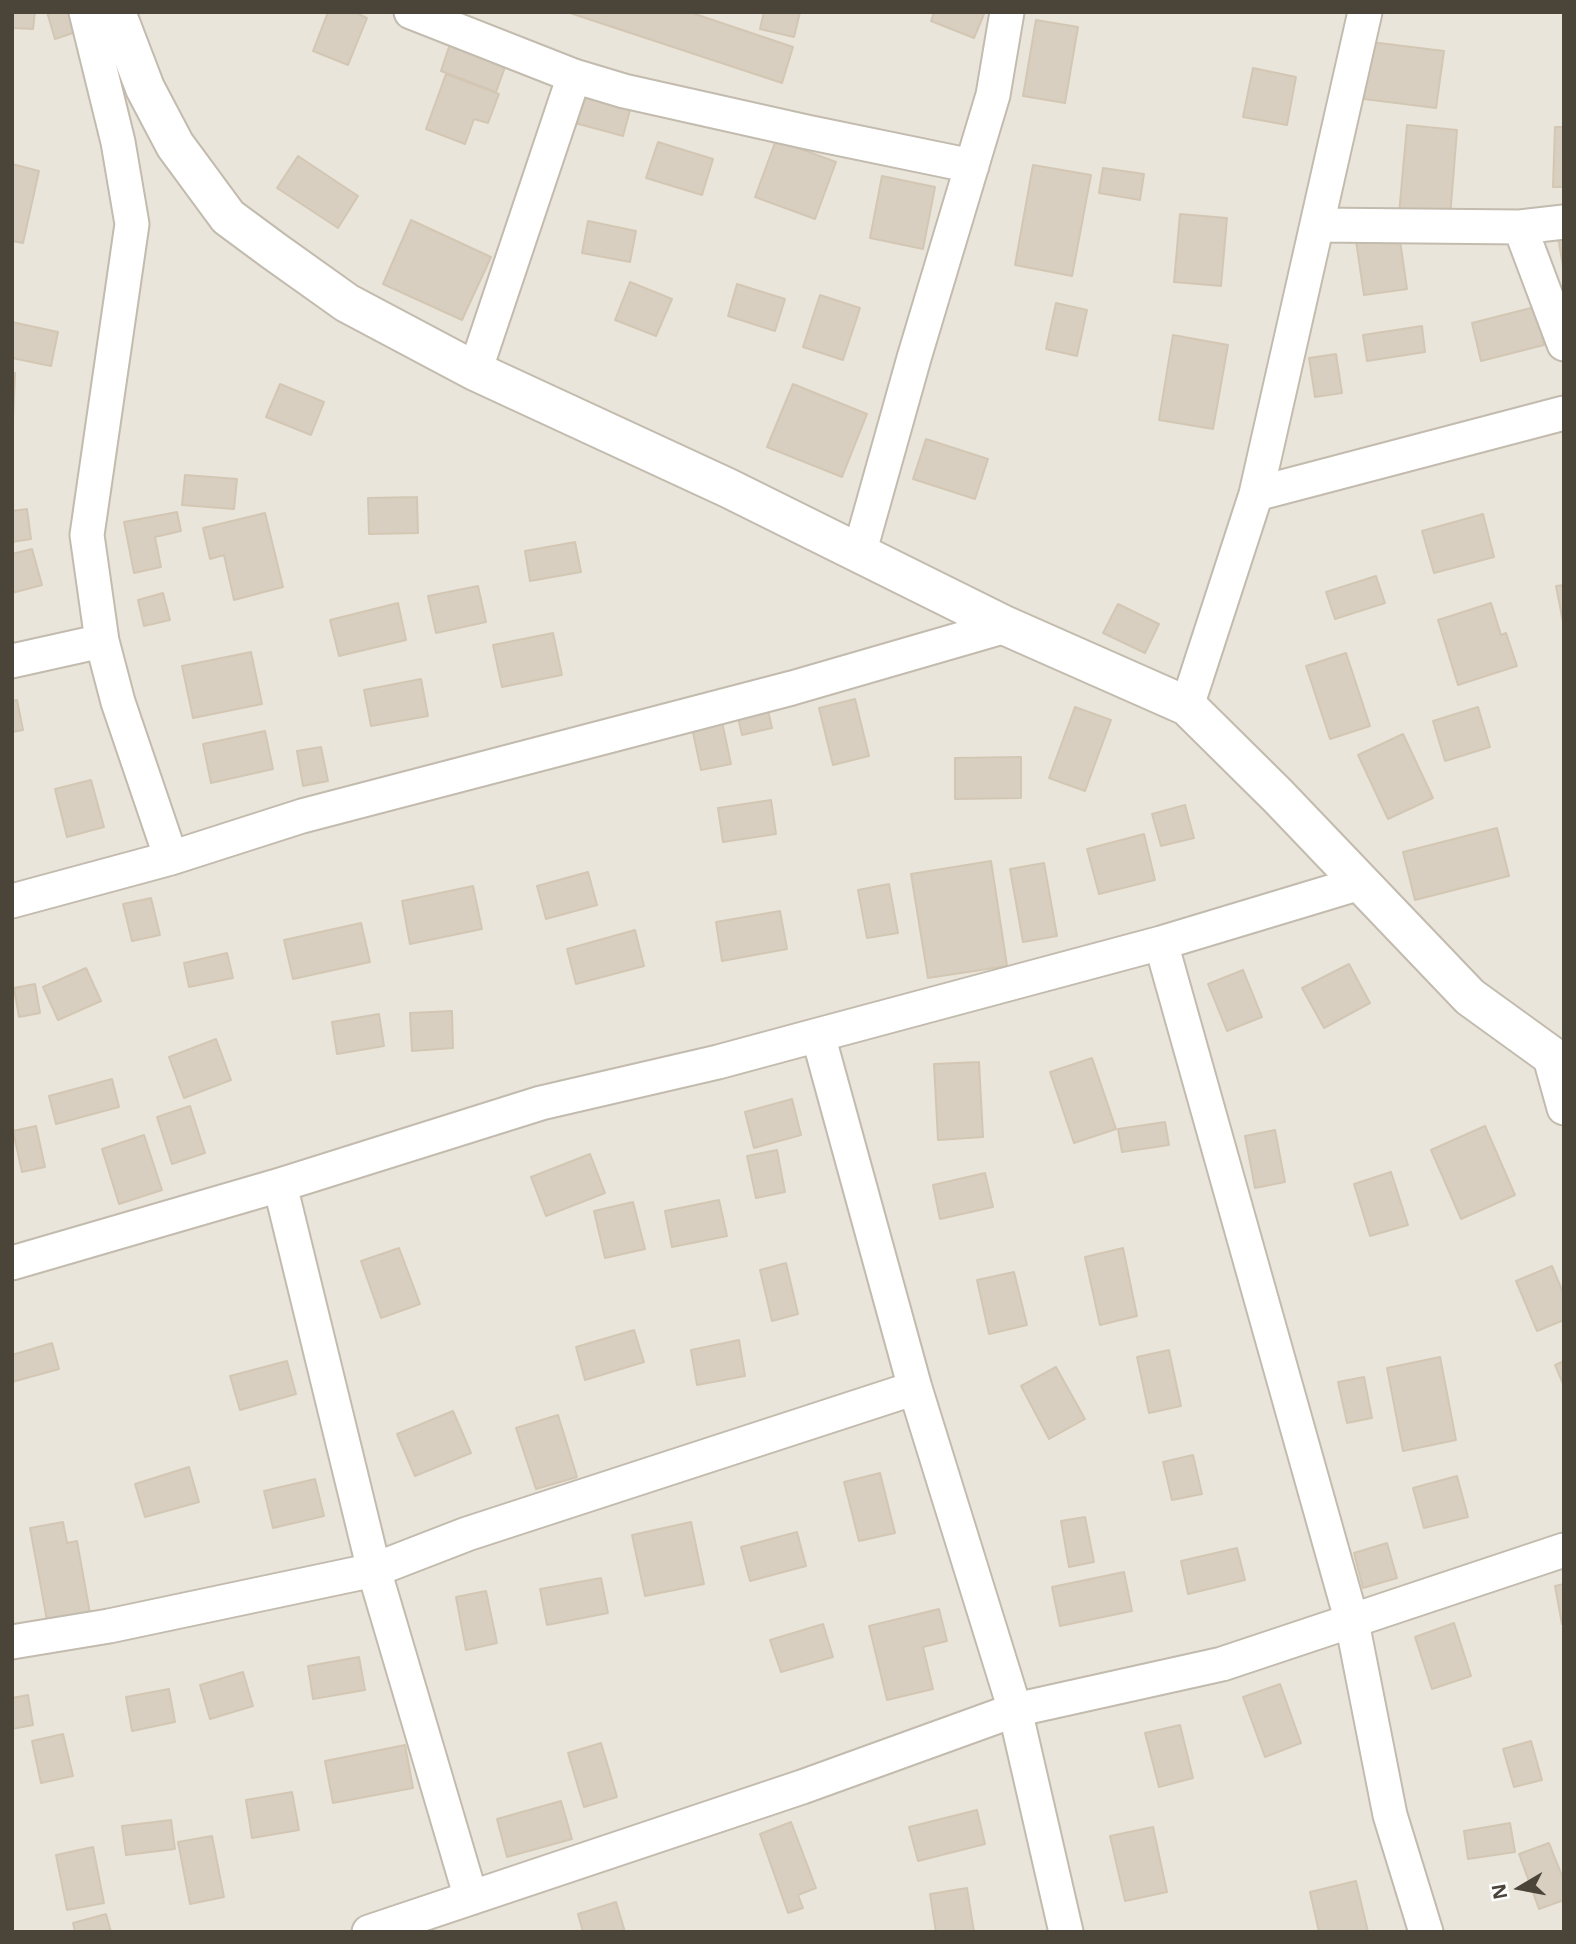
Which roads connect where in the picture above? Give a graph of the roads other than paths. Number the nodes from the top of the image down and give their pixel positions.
1 (86, 12) edge
2 (116, 12) edge
3 (411, 12) edge
4 (1007, 12) edge
5 (1365, 12) edge
6 (574, 76) junction
7 (972, 166) junction
8 (1564, 222) edge
9 (1318, 225) junction
10 (1520, 227) junction
11 (1564, 344) edge
12 (475, 371) junction
13 (1564, 413) edge
14 (1256, 495) junction
15 (859, 554) junction
16 (1006, 626) junction
17 (102, 641) junction
18 (12, 661) edge
19 (1187, 706) junction
20 (171, 858) junction
21 (1360, 883) junction
22 (12, 901) edge
23 (1161, 943) junction
24 (818, 1035) junction
25 (1556, 1060) edge
26 (1564, 1108) edge
27 (280, 1185) junction
28 (12, 1263) edge
29 (915, 1388) junction
30 (1564, 1550) edge
31 (374, 1570) junction
32 (1352, 1622) junction
33 (12, 1642) edge
34 (1015, 1710) junction
35 (471, 1898) junction
36 (373, 1931) edge
37 (1066, 1932) edge
38 (1426, 1932) edge

1 - 17 street
2 - 12 street
3 - 6 street
4 - 7 street
5 - 9 street
6 - 7 street
6 - 12 street
7 - 15 street
8 - 10 street
9 - 10 street
9 - 14 street
10 - 11 street
12 - 15 street
13 - 14 street
14 - 19 street
15 - 16 street
16 - 19 street
16 - 20 street
17 - 18 street
17 - 20 street
19 - 21 street
20 - 22 street
21 - 23 street
21 - 25 street
23 - 24 street
23 - 32 street
24 - 27 street
24 - 29 street
25 - 26 street
27 - 28 street
27 - 31 street
29 - 31 street
29 - 34 street
30 - 32 street
31 - 33 street
31 - 35 street
32 - 34 street
32 - 38 street
34 - 35 street
34 - 37 street
35 - 36 street

